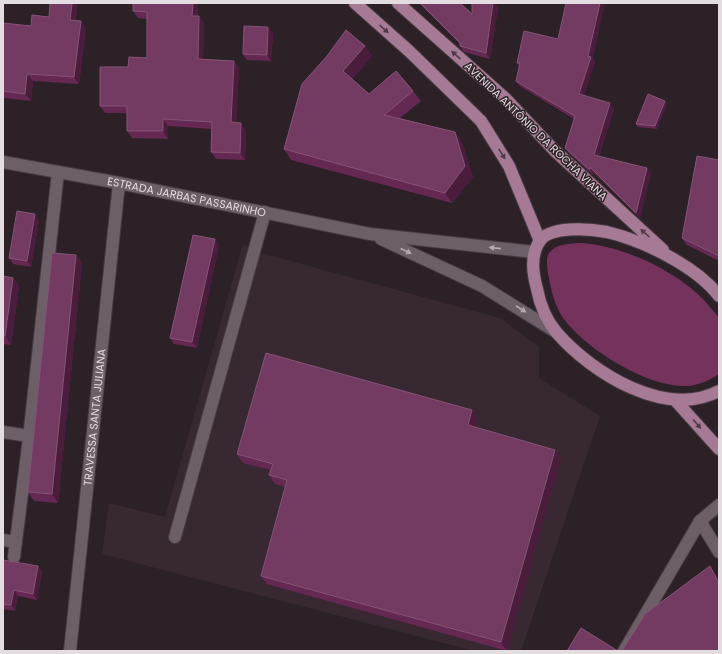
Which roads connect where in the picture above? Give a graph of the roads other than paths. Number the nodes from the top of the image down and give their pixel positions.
1 (355, 3) edge
2 (401, 4) edge
3 (3, 162) edge
4 (58, 172) junction
5 (119, 183) junction
6 (265, 212) junction
7 (370, 234) junction
8 (540, 240) junction
9 (534, 252) junction
10 (673, 260) junction
11 (714, 285) edge
12 (719, 296) edge
13 (556, 332) junction
14 (719, 390) edge
15 (675, 400) junction
16 (3, 432) edge
17 (30, 436) junction
18 (719, 449) edge
19 (719, 504) edge
20 (700, 521) junction
21 (175, 537) dead end
22 (3, 540) edge
23 (16, 542) junction
24 (719, 552) edge
25 (14, 556) dead end
26 (70, 651) edge
27 (624, 651) edge

1 -> 8 main road
10 -> 2 main road, AVENIDA ANTÔNIO DA ROCHA VIANA
3 - 4 street, ESTRADA JARBAS PASSARINHO
4 - 5 street, ESTRADA JARBAS PASSARINHO
4 - 17 street
5 - 6 street, ESTRADA JARBAS PASSARINHO
5 - 26 street, TRAVESSA SANTA JULIANA
6 - 7 street, ESTRADA JARBAS PASSARINHO
6 - 21 street
9 -> 7 street, ESTRADA JARBAS PASSARINHO
7 -> 13 street, ESTRADA JARBAS PASSARINHO
8 - 9 main road
8 - 10 main road
9 - 13 main road
10 - 11 main road
11 - 12 main road
13 - 15 main road
14 - 15 main road
15 -> 18 main road
16 - 17 street
17 - 23 street
19 - 20 street
20 - 24 street
20 - 27 street
22 - 23 street
23 - 25 street

